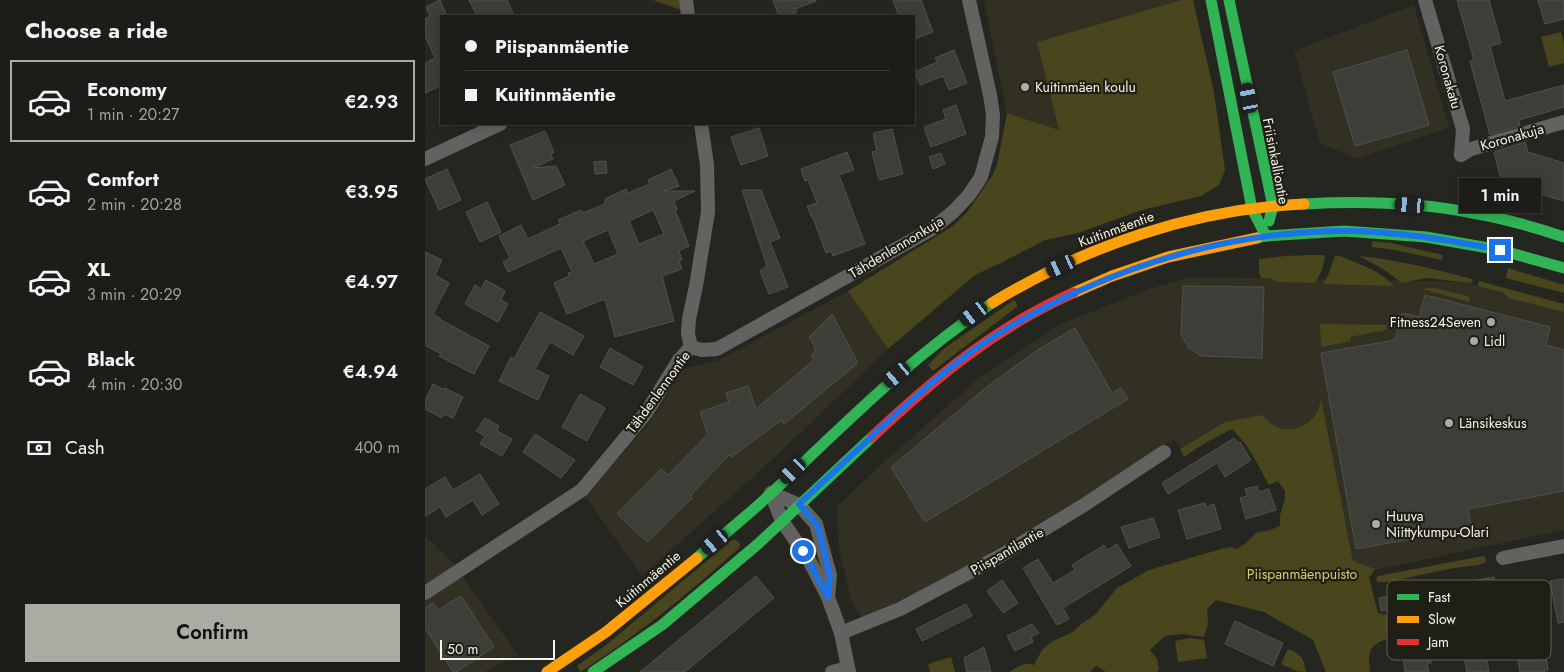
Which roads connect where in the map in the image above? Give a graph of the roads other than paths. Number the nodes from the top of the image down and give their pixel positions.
1 (686, 0) edge
2 (969, 0) edge
3 (1211, 0) edge
4 (1229, 0) edge
5 (1425, 0) edge
6 (688, 15) edge
7 (1564, 122) edge
8 (498, 125) edge
9 (701, 125) edge
10 (1461, 155) joint
11 (425, 160) edge
12 (1273, 206) junction
13 (1252, 208) junction
14 (1266, 236) junction
15 (1564, 237) edge
16 (1564, 268) edge
17 (691, 347) junction
18 (1164, 452) dead end
19 (771, 493) junction
20 (799, 504) junction
21 (782, 521) junction
22 (1564, 546) edge
23 (1503, 558) dead end
24 (425, 593) edge
25 (828, 597) junction
26 (841, 633) junction
27 (849, 670) edge
28 (547, 672) edge
29 (593, 672) edge
30 (832, 672) edge

1 - 6 street
2 - 17 street, Tähdenlennonkuja
3 - 13 main road
4 - 12 main road, Friisinkalliontie
5 - 10 street, Koronakatu
7 - 10 street, Koronakuja
8 - 11 street
9 - 17 street, Tähdenlennontie
12 - 13 main road, Kuitinmäentie
12 - 14 main road, Friisinkalliontie
12 - 15 main road, Kuitinmäentie
13 - 14 main road
13 - 19 main road, Kuitinmäentie
14 - 16 main road
14 - 20 main road
17 - 24 street, Tähdenlennontie
18 - 26 street, Piispantilantie
19 - 20 street
19 - 21 street
19 - 28 main road, Kuitinmäentie
20 - 21 main road
20 - 25 street
21 - 25 street
21 - 29 main road
22 - 23 street
25 - 26 street
26 - 27 street
27 - 30 street

